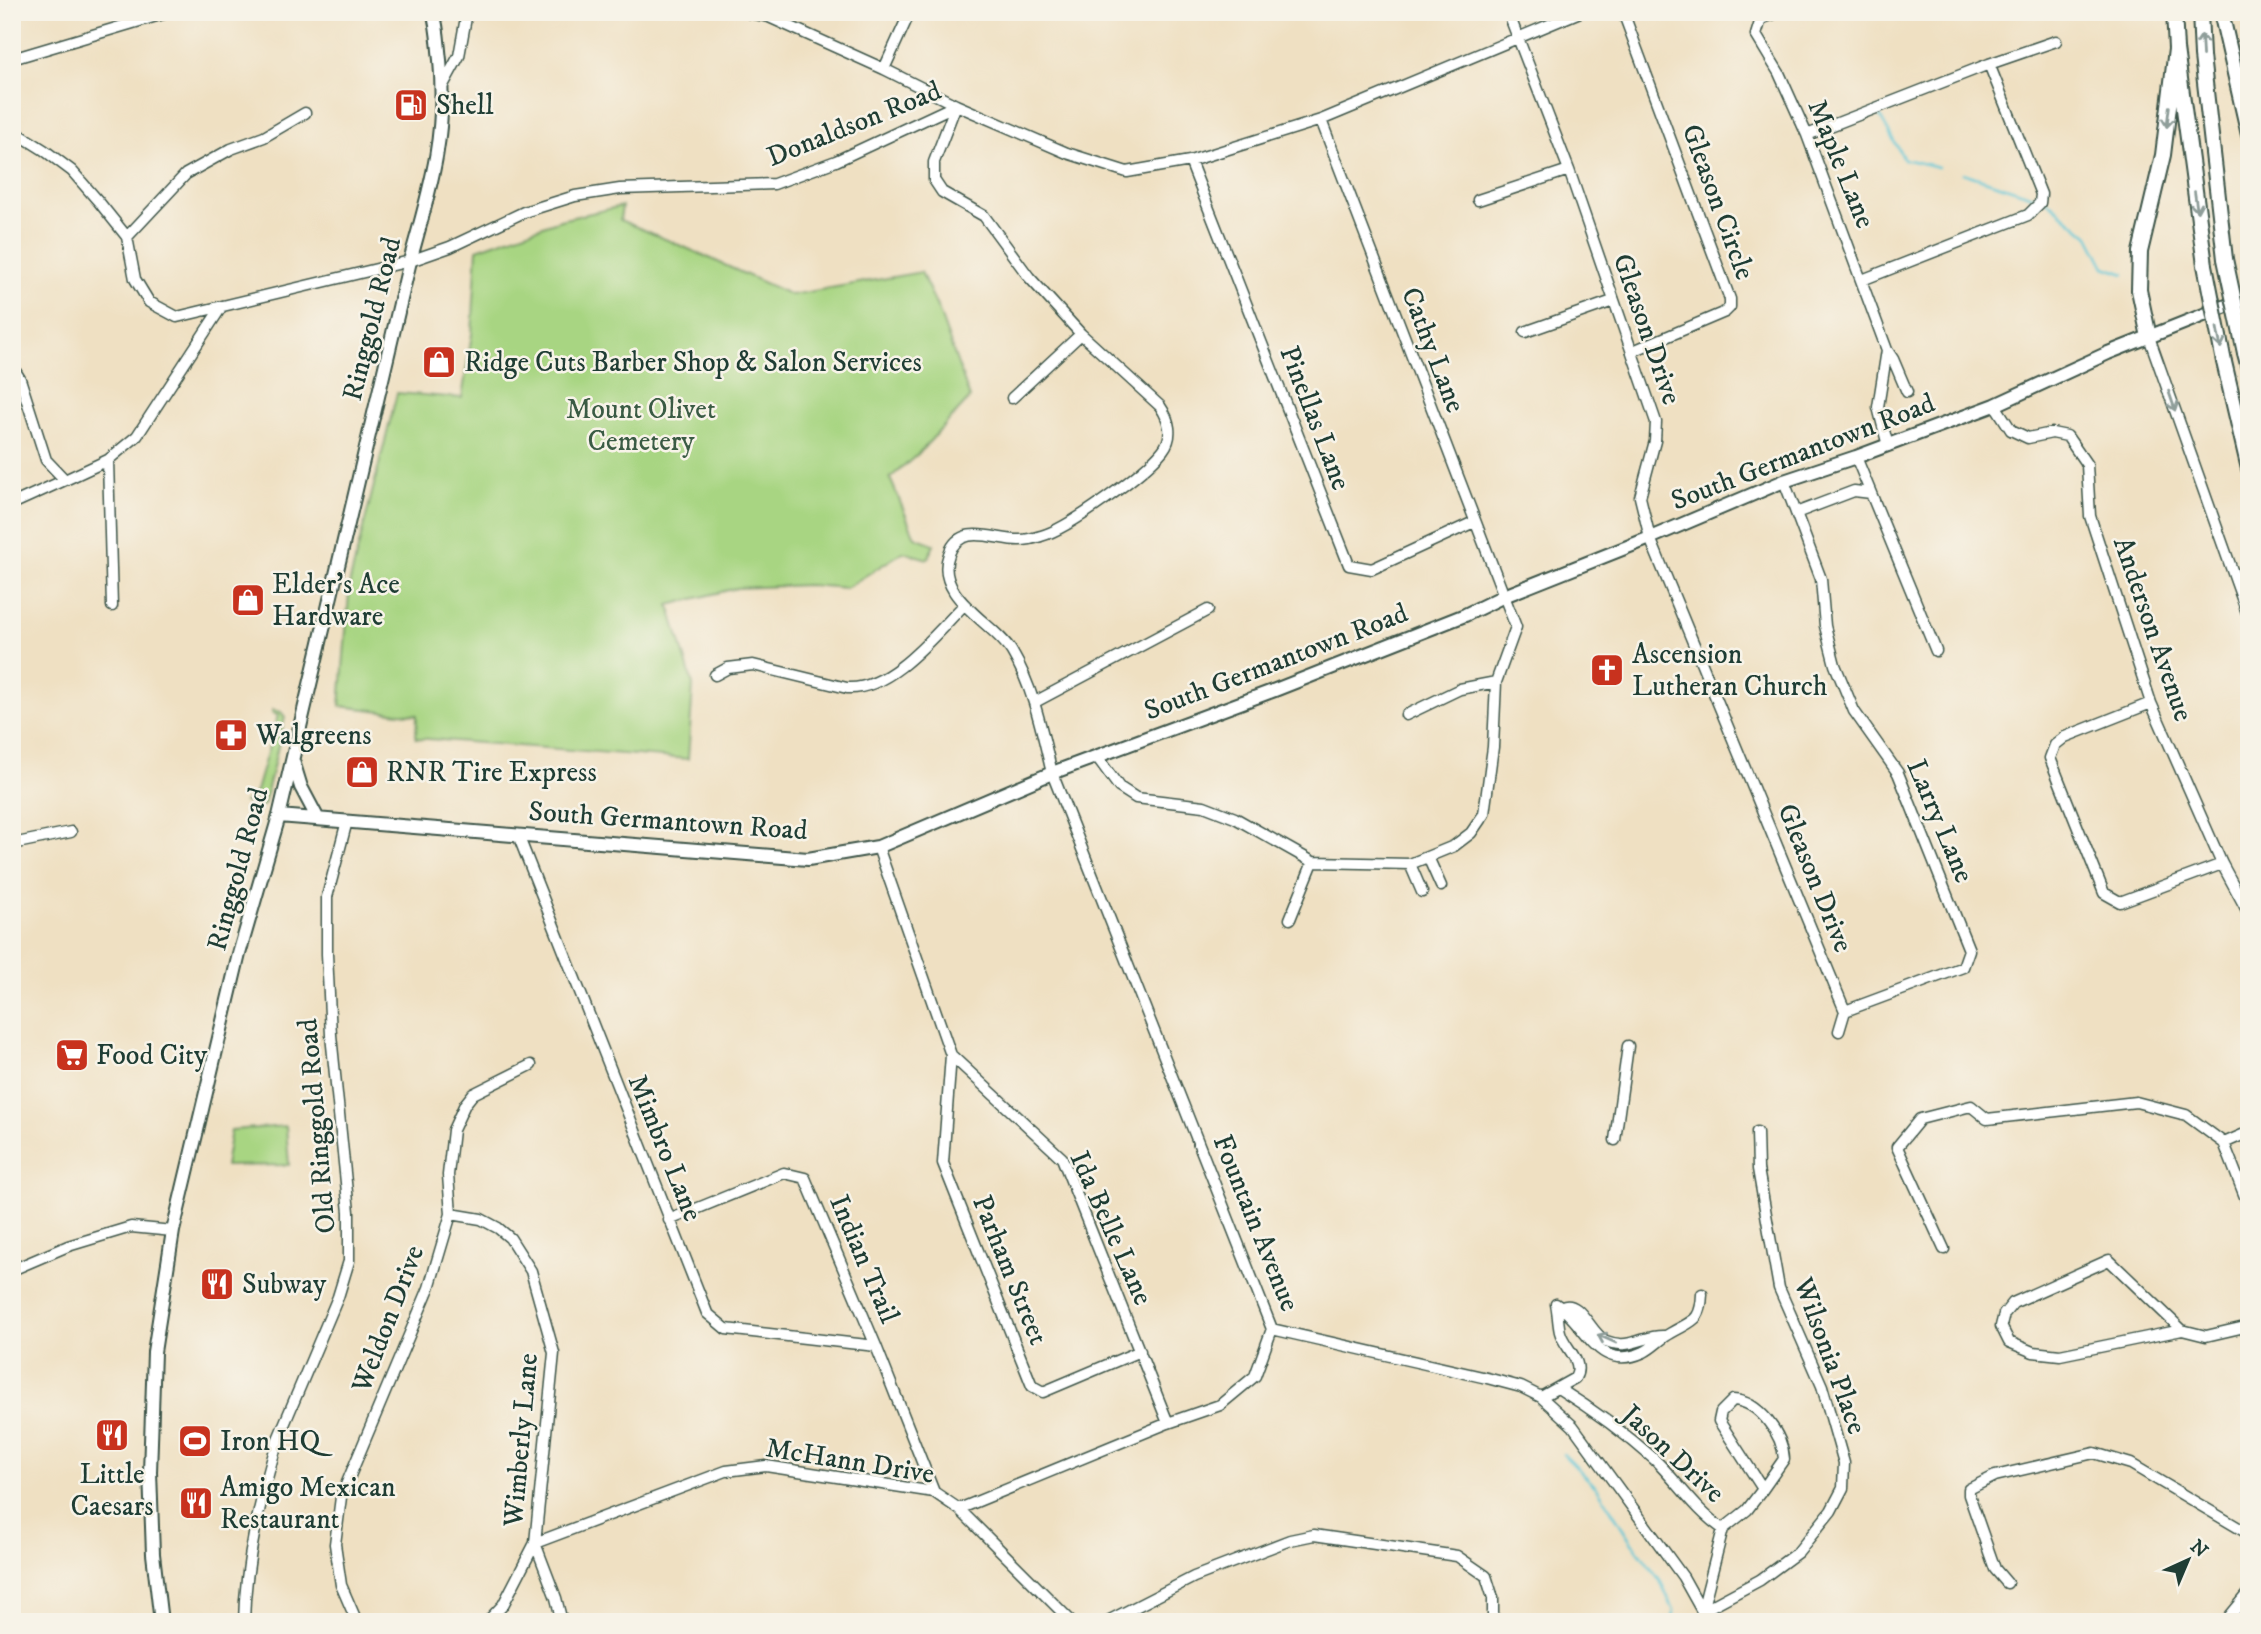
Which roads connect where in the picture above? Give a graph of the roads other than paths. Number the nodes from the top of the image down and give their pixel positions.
1 (170, 12) edge
2 (433, 12) edge
3 (467, 12) edge
4 (744, 12) edge
5 (910, 12) edge
6 (1508, 12) edge
7 (1580, 12) edge
8 (1623, 12) edge
9 (1779, 12) edge
10 (2174, 12) edge
11 (2200, 12) edge
12 (2221, 12) edge
13 (1518, 36) junction
14 (2056, 41) dead end
15 (2176, 49) junction
16 (12, 59) edge
17 (1989, 64) junction
18 (884, 69) junction
19 (442, 88) junction
20 (956, 104) junction
21 (305, 113) dead end
22 (1321, 120) junction
23 (12, 130) edge
24 (1807, 135) junction
25 (2249, 135) edge
26 (1190, 161) junction
27 (1569, 170) junction
28 (1478, 200) dead end
29 (127, 237) junction
30 (410, 261) junction
31 (1862, 280) junction
32 (2249, 297) edge
33 (1613, 301) junction
34 (222, 306) junction
35 (1525, 332) dead end
36 (1081, 334) junction
37 (2150, 337) junction
38 (1887, 349) junction
39 (1633, 351) junction
40 (2247, 361) edge
41 (12, 366) edge
42 (1907, 392) dead end
43 (1012, 398) dead end
44 (1995, 405) junction
45 (1888, 446) junction
46 (1856, 457) junction
47 (108, 460) junction
48 (2249, 469) edge
49 (65, 480) junction
50 (1784, 481) junction
51 (1871, 493) junction
52 (12, 504) edge
53 (1796, 513) junction
54 (1474, 522) junction
55 (1650, 538) junction
56 (1504, 597) junction
57 (964, 605) junction
58 (112, 606) dead end
59 (1208, 610) dead end
60 (2249, 618) edge
61 (1936, 651) dead end
62 (715, 675) dead end
63 (1496, 682) junction
64 (1035, 702) junction
65 (2151, 703) junction
66 (1406, 715) dead end
67 (1097, 757) junction
68 (292, 759) junction
69 (1052, 773) junction
70 (279, 816) junction
71 (317, 819) junction
72 (347, 821) junction
73 (71, 831) dead end
74 (518, 835) junction
75 (12, 844) edge
76 (878, 847) junction
77 (1428, 857) junction
78 (1313, 862) junction
79 (1410, 864) junction
80 (2222, 864) junction
81 (1441, 886) dead end
82 (1422, 892) dead end
83 (2249, 914) edge
84 (1290, 919) dead end
85 (1845, 1011) junction
86 (1839, 1031) dead end
87 (1628, 1046) dead end
88 (951, 1055) junction
89 (531, 1065) dead end
90 (1757, 1132) dead end
91 (2249, 1132) edge
92 (1615, 1140) dead end
93 (2224, 1143) junction
94 (2249, 1207) edge
95 (451, 1214) junction
96 (669, 1220) junction
97 (173, 1231) junction
98 (1944, 1249) dead end
99 (12, 1270) edge
100 (1702, 1294) dead end
101 (2249, 1326) edge
102 (1272, 1329) junction
103 (2182, 1330) junction
104 (876, 1346) junction
105 (1140, 1351) junction
106 (1558, 1388) junction
107 (1541, 1396) junction
108 (1168, 1423) junction
109 (1763, 1489) junction
110 (934, 1492) junction
111 (959, 1509) junction
112 (1723, 1529) junction
113 (2249, 1534) edge
114 (535, 1543) junction
115 (2007, 1583) dead end
116 (2249, 1593) edge
117 (1701, 1616) edge
118 (161, 1622) edge
119 (244, 1622) edge
120 (357, 1622) edge
121 (488, 1622) edge
122 (562, 1622) edge
123 (1072, 1622) edge
124 (1106, 1622) edge
125 (1493, 1622) edge
126 (2225, 1622) edge

1 - 16 street
2 - 19 main road, Ringgold Road
3 - 19 street
4 - 18 street
5 - 18 street
6 - 13 street, Gleason Drive
7 - 13 street, Donaldson Road
8 - 39 street, Gleason Circle
9 - 24 street, Maple Lane
10 - 15 highway
40 -> 11 highway, bridge
12 - 25 highway
13 - 22 street, Donaldson Road
13 - 27 street, Gleason Drive
14 - 17 street
15 -> 37 highway
15 -> 48 highway, bridge
17 - 24 street
17 - 31 street
18 - 20 street
19 - 30 main road, Ringgold Road
20 - 26 street, Donaldson Road
20 - 30 street, Donaldson Road
20 - 36 street
21 - 29 street
22 - 26 street, Donaldson Road
22 - 54 street, Cathy Lane
23 - 29 street
24 - 31 street, Maple Lane
26 - 54 street, Pinellas Lane
27 - 28 street
27 - 33 street, Gleason Drive
29 - 34 street, Donaldson Road
30 - 34 street, Donaldson Road
30 - 68 main road, Ringgold Road
31 - 38 street, Maple Lane
32 - 37 main road, South Germantown Road
33 - 35 street
33 - 39 street, Gleason Drive
34 - 47 street
36 - 43 street
36 - 57 street
37 - 44 main road, South Germantown Road
37 -> 60 street
38 - 42 street, Maple Lane
38 - 45 street, Maple Lane
39 - 55 street, Gleason Drive
41 - 49 street
44 - 45 main road, South Germantown Road
44 - 65 street, Anderson Avenue
45 - 46 main road, South Germantown Road
46 - 50 main road, South Germantown Road
46 - 51 street
47 - 49 street
47 - 58 street
49 - 52 street
50 - 53 street, Larry Lane
50 - 55 main road, South Germantown Road
51 - 53 street
51 - 61 street
53 - 85 street, Larry Lane
54 - 56 street, Cathy Lane
55 - 56 main road, South Germantown Road
55 - 85 street, Gleason Drive
56 - 63 street, Cathy Lane
56 - 67 main road, South Germantown Road
57 - 62 street
57 - 64 street, Fountain Avenue
59 - 64 street
63 - 66 street
63 - 77 street, Cathy Lane
64 - 69 street, Fountain Avenue
65 - 80 street, Anderson Avenue
65 - 80 street
67 - 69 main road, South Germantown Road
67 - 78 street
68 - 70 main road, Ringgold Road
68 - 71 main road
69 - 76 main road, South Germantown Road
69 - 102 street, Fountain Avenue
70 - 71 main road, South Germantown Road
70 - 97 main road, Ringgold Road
71 - 72 main road, South Germantown Road
72 - 74 main road, South Germantown Road
72 - 119 street, Old Ringgold Road
73 - 75 street
74 - 76 main road, South Germantown Road
74 - 96 street, Mimbro Lane
76 - 88 street, Ida Belle Lane
77 - 79 street, Cathy Lane
77 - 81 street
78 - 79 street
78 - 84 street
79 - 82 street
80 - 83 street, Anderson Avenue
85 - 86 street
87 - 92 street
88 - 105 street, Ida Belle Lane
88 - 105 street, Parham Street
89 - 95 street, Weldon Drive
90 - 117 street, Wilsonia Place
91 - 93 street
93 - 94 street
93 - 98 street
95 - 114 street, Wimberly Lane
95 - 120 street, Weldon Drive
96 - 104 street, Mimbro Lane
96 - 104 street, Indian Trail
97 - 99 street
97 - 118 main road, Ringgold Road
100 - 106 street
101 - 103 street
102 - 107 street, Fountain Avenue
102 - 108 street, McHann Drive
103 - 103 street
104 - 110 street, Indian Trail
105 - 108 street, Ida Belle Lane
106 - 107 street
106 - 112 street, Jason Drive
107 - 117 street, Fountain Avenue
108 - 111 street, McHann Drive
109 - 109 street, Jason Drive
109 - 112 street, Jason Drive
110 - 111 street, McHann Drive
110 - 114 street, McHann Drive
111 - 123 street
112 - 117 street, Jason Drive
113 - 115 street
114 - 121 street, Wimberly Lane
114 - 122 street
116 - 126 street
124 - 125 street

